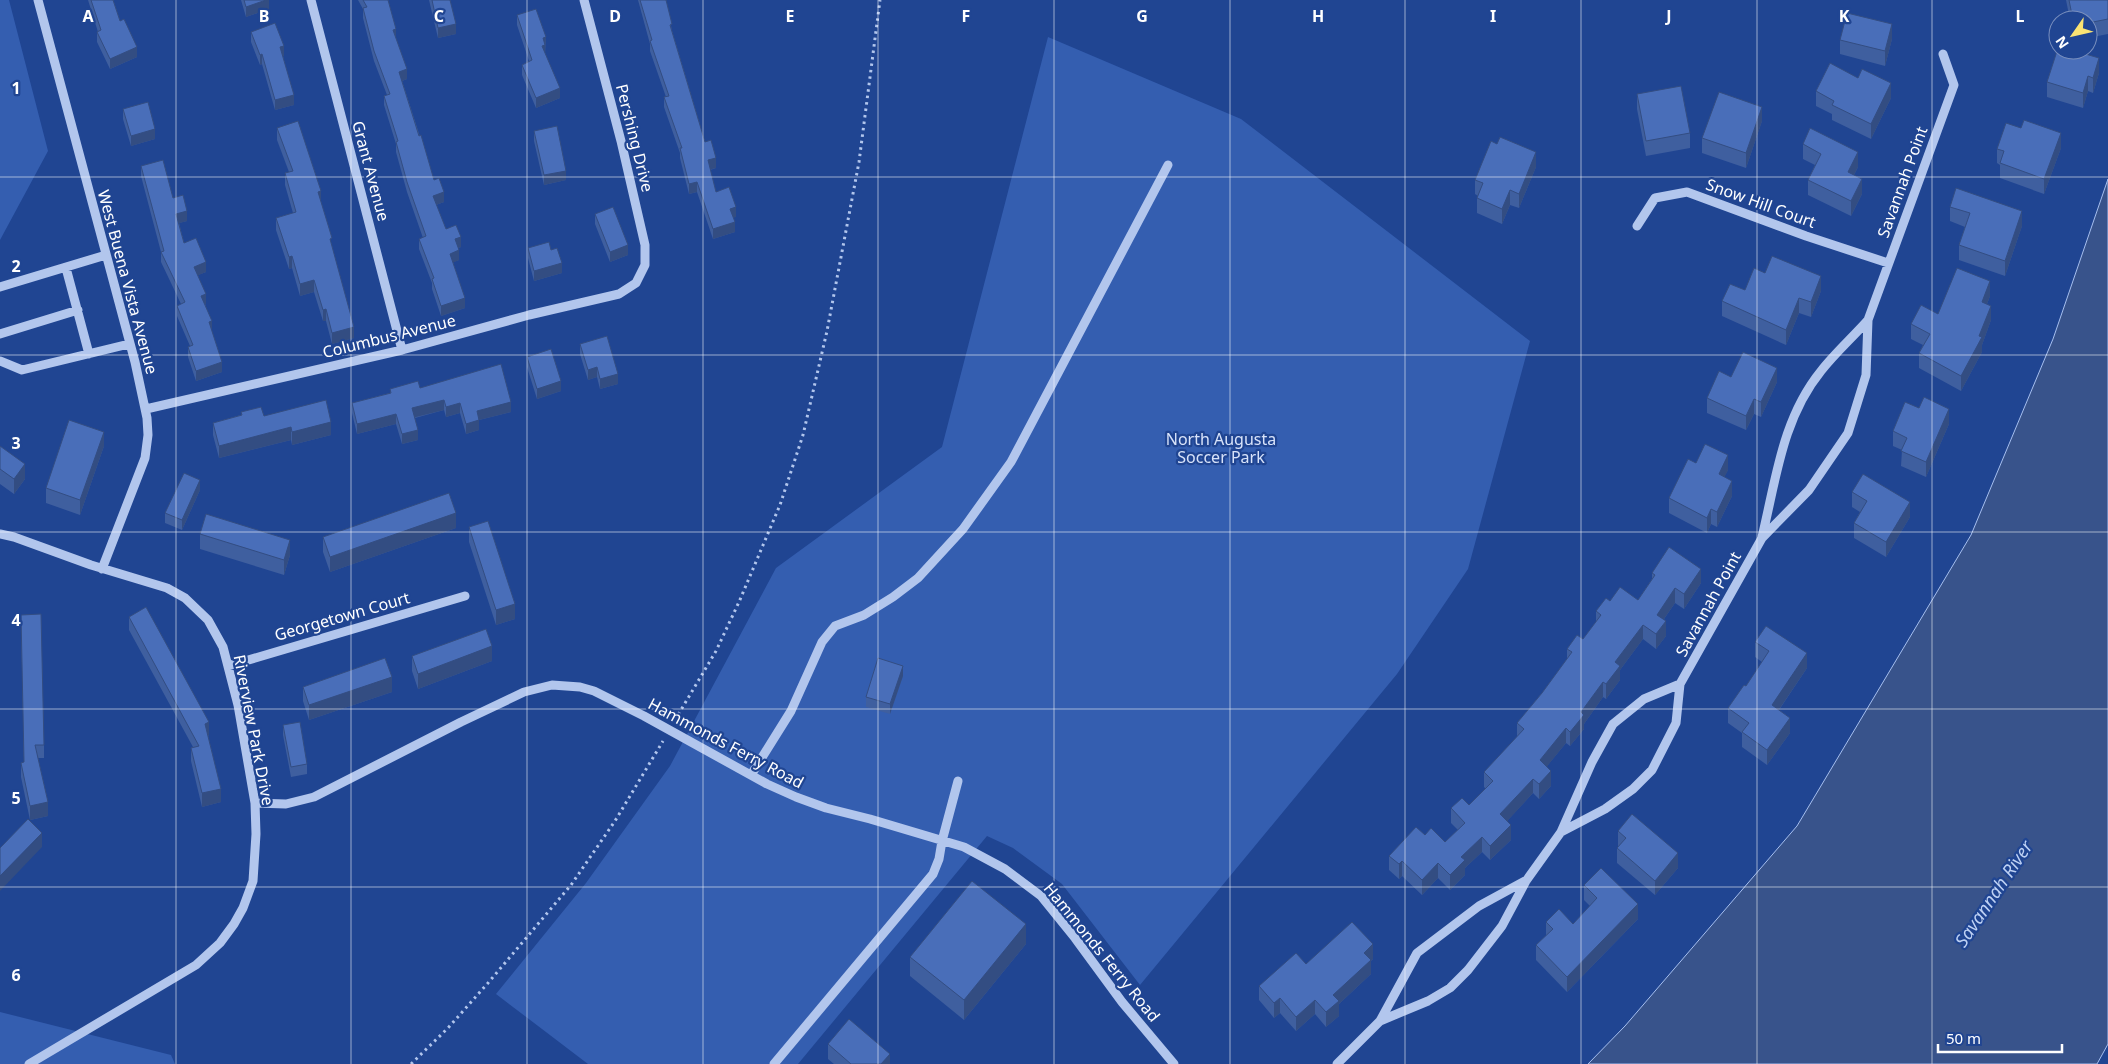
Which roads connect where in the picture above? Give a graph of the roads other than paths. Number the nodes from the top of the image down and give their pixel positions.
1 (38, 0) edge
2 (311, 0) edge
3 (584, 0) edge
4 (1943, 54) dead end
5 (1168, 165) dead end
6 (1637, 226) dead end
7 (106, 254) junction
8 (1888, 263) junction
9 (66, 268) junction
10 (636, 283) joint
11 (0, 287) edge
12 (78, 310) junction
13 (1868, 320) junction
14 (0, 334) edge
15 (129, 344) junction
16 (402, 350) junction
17 (89, 354) junction
18 (0, 361) edge
19 (146, 409) junction
20 (0, 534) edge
21 (1762, 538) junction
22 (102, 569) junction
23 (465, 596) dead end
24 (228, 666) junction
25 (1680, 684) junction
26 (751, 775) junction
27 (958, 781) dead end
28 (256, 803) junction
29 (1561, 832) junction
30 (942, 841) junction
31 (1526, 881) junction
32 (1380, 1021) junction
33 (29, 1064) edge
34 (774, 1064) edge
35 (1174, 1064) edge
36 (1337, 1064) edge

1 - 7 street, West Buena Vista Avenue
2 - 16 street, Grant Avenue
3 - 10 street, Pershing Drive
4 - 8 street, Savannah Point
5 - 26 street
6 - 8 street, Snow Hill Court
7 - 9 street
7 - 15 street, West Buena Vista Avenue
8 - 13 street, Savannah Point
9 - 11 street
9 - 12 street
10 - 16 street, Columbus Avenue
12 - 14 street
12 - 17 street
13 - 21 street, Savannah Point
13 - 21 street, Savannah Point
15 - 17 street
15 - 19 street, West Buena Vista Avenue
16 - 19 street, Columbus Avenue
17 - 18 street
19 - 22 street, West Buena Vista Avenue
20 - 22 street, Riverview Park Drive
21 - 25 street, Savannah Point
22 - 24 street, Riverview Park Drive
23 - 24 street, Georgetown Court
24 - 28 street, Riverview Park Drive
25 - 29 street, Savannah Point
25 - 29 street, Savannah Point
26 - 28 street, Hammonds Ferry Road
26 - 30 street, Hammonds Ferry Road
27 - 30 street
28 - 33 street, Riverview Park Drive
29 - 31 street, Savannah Point
30 - 34 street
30 - 35 street, Hammonds Ferry Road
31 - 32 street, Savannah Point
31 - 32 street, Savannah Point
32 - 36 street, Savannah Point

